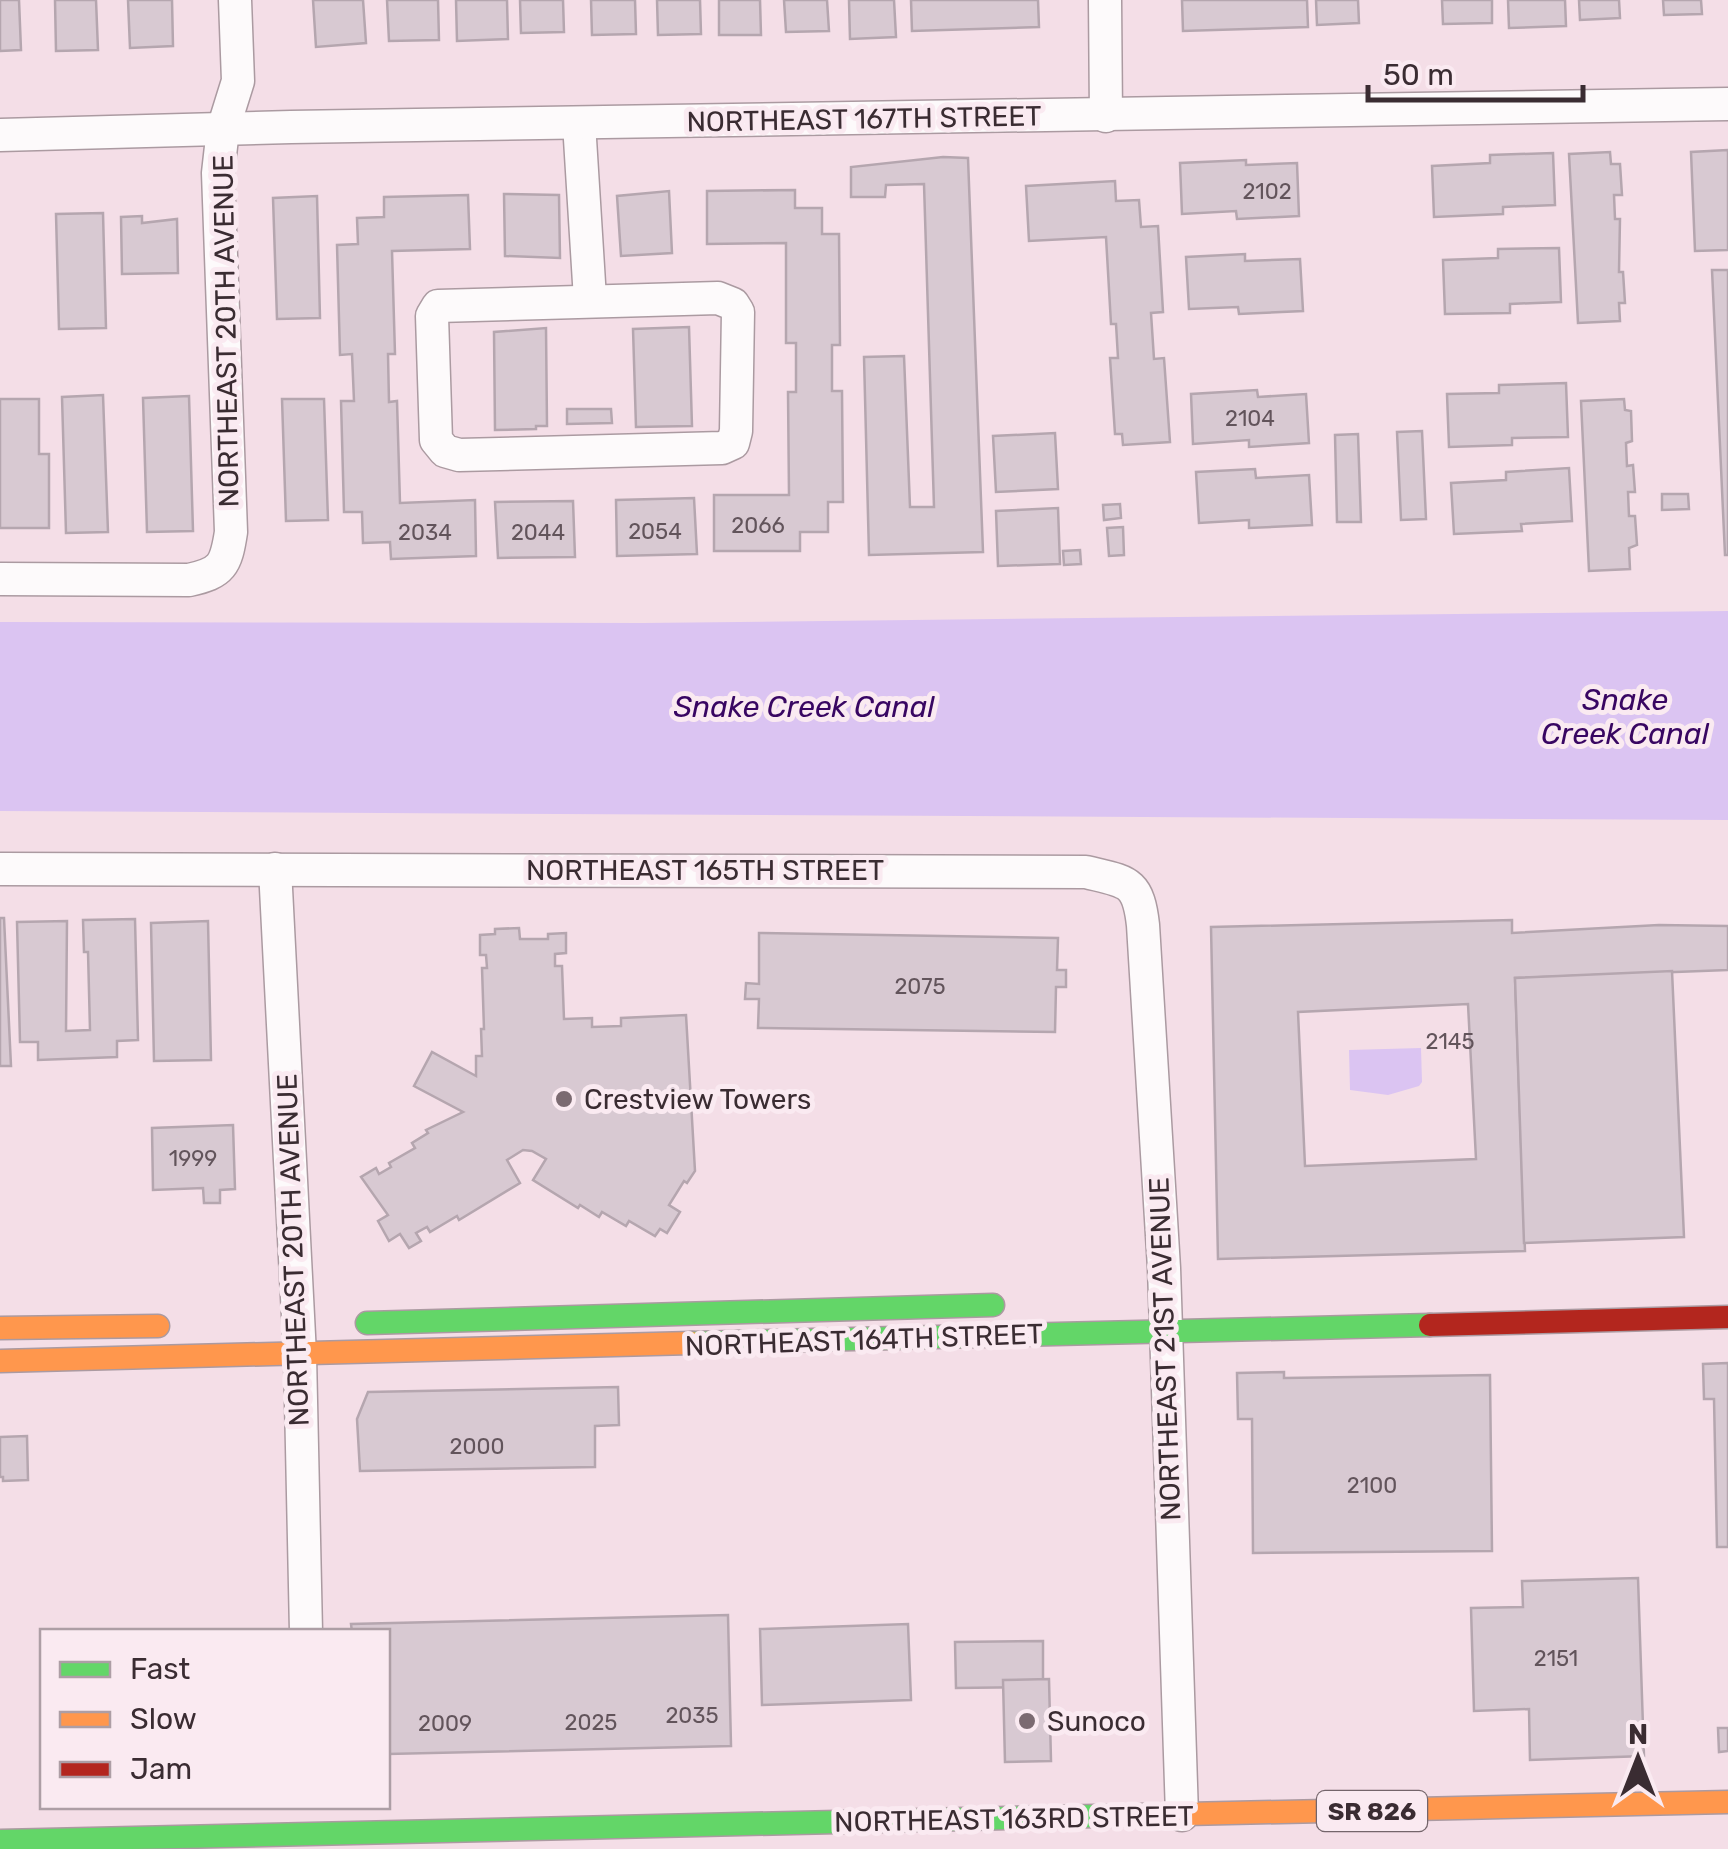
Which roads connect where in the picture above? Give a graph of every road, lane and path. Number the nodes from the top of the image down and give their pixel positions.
1 (235, 0) edge
2 (1105, 0) edge
3 (1728, 104) edge
4 (1106, 116) junction
5 (578, 123) junction
6 (223, 129) junction
7 (0, 135) edge
8 (590, 299) junction
9 (0, 579) edge
10 (0, 869) edge
11 (276, 869) junction
12 (1132, 886) joint
13 (1019, 1304) dead end
14 (1168, 1307) junction
15 (1728, 1317) edge
16 (350, 1323) dead end
17 (179, 1325) dead end
18 (0, 1328) edge
19 (299, 1332) junction
20 (0, 1361) edge
21 (306, 1629) edge
22 (1728, 1802) edge
23 (1289, 1813) junction
24 (1175, 1825) junction
25 (307, 1830) edge
26 (1236, 1835) dead end
27 (0, 1841) edge

1 - 6 street, NORTHEAST 20TH AVENUE
2 - 4 street
3 - 4 street, NORTHEAST 167TH STREET
4 - 5 street, NORTHEAST 167TH STREET
5 - 6 street, NORTHEAST 167TH STREET
5 - 8 street
6 - 7 street, NORTHEAST 167TH STREET
6 - 9 street, NORTHEAST 20TH AVENUE
8 - 8 street
10 - 11 street, NORTHEAST 165TH STREET
11 - 12 street, NORTHEAST 165TH STREET
11 - 19 street, NORTHEAST 20TH AVENUE
12 - 14 street, NORTHEAST 21ST AVENUE
13 - 16 street, NORTHEAST 164TH STREET
14 - 15 street, NORTHEAST 164TH STREET
14 - 19 street, NORTHEAST 164TH STREET
14 - 24 street, NORTHEAST 21ST AVENUE
17 - 18 street
19 - 20 street, NORTHEAST 164TH STREET
19 - 21 street, NORTHEAST 20TH AVENUE
22 - 23 street, NORTHEAST 163RD STREET / SR 826
23 - 24 street, NORTHEAST 163RD STREET / SR 826
23 - 26 street
24 - 25 street, NORTHEAST 163RD STREET / SR 826
25 - 27 street, NORTHEAST 163RD STREET / SR 826

